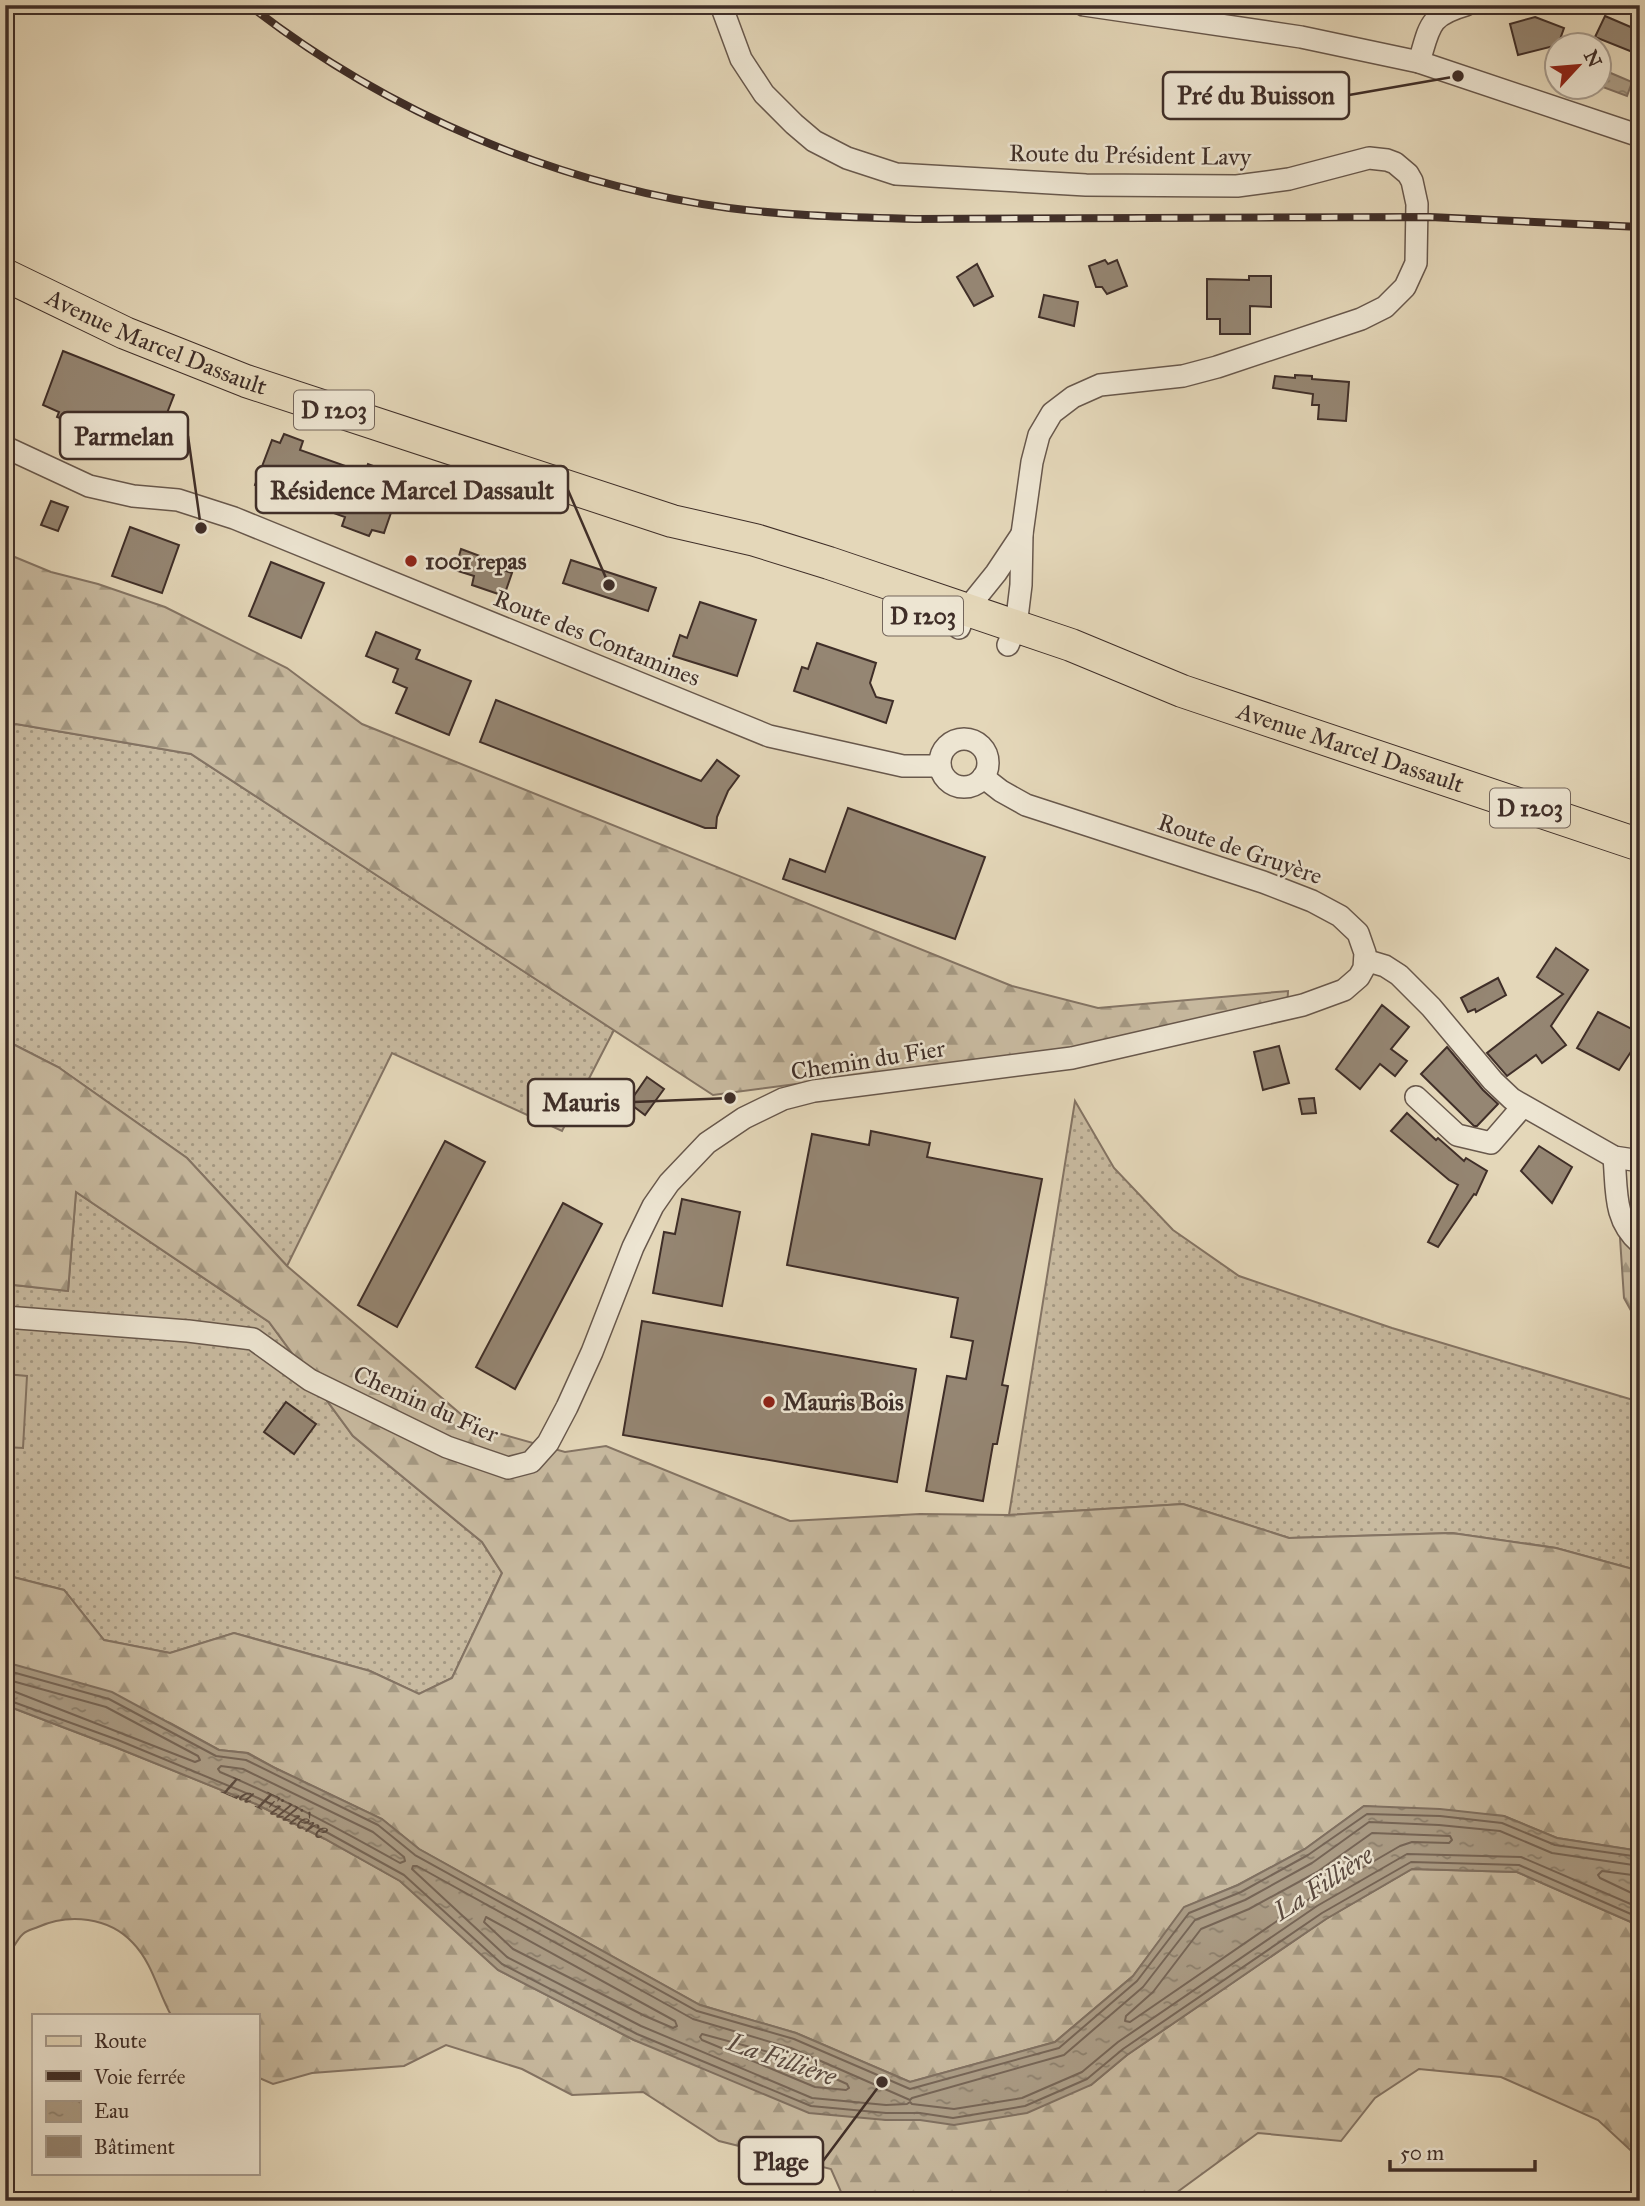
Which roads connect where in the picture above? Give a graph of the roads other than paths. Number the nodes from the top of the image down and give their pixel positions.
1 (721, 5) edge
2 (1084, 5) edge
3 (1466, 5) edge
4 (1419, 62) junction
5 (1640, 136) edge
6 (5, 275) edge
7 (5, 447) edge
8 (1022, 534) junction
9 (963, 619) junction
10 (1012, 636) junction
11 (940, 766) junction
12 (983, 777) junction
13 (1640, 845) edge
14 (1365, 960) junction
15 (1416, 1097) dead end
16 (1523, 1107) junction
17 (1614, 1157) junction
18 (1640, 1161) edge
19 (1640, 1243) edge
20 (5, 1317) edge

1 - 8 street, Route du Président Lavy
2 - 4 street
3 - 4 street
4 - 5 street
6 - 9 main road, Avenue Marcel Dassault / D 1203
7 - 11 street, Route des Contamines
8 - 9 street, Route du Président Lavy
8 - 10 street, Route du Président Lavy
9 - 10 main road, Avenue Marcel Dassault / D 1203
10 - 13 main road, Avenue Marcel Dassault / D 1203
11 - 12 street
11 - 12 street
12 - 14 street, Route de Gruyère
14 - 16 street
14 - 20 street, Chemin du Fier
15 - 16 street
16 - 17 street
17 - 18 street
17 - 19 street

